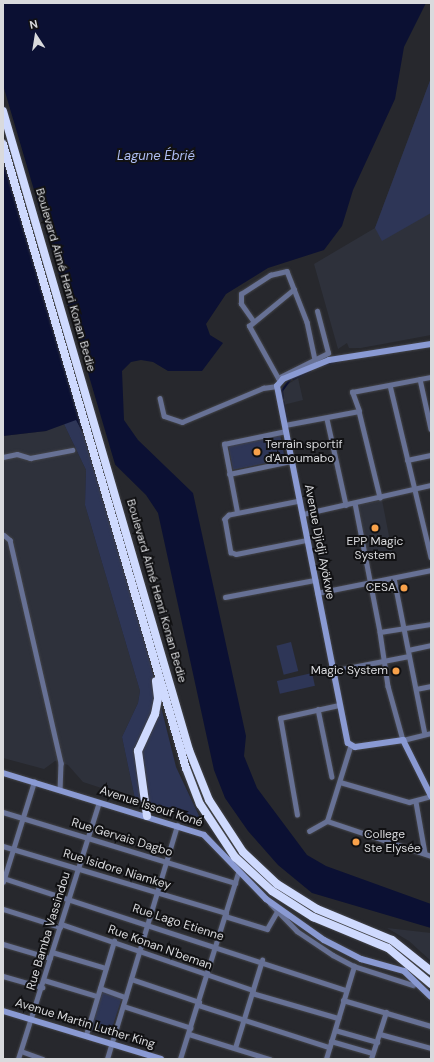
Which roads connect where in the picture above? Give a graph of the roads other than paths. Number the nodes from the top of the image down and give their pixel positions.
1 (3, 111) edge
2 (3, 144) edge
3 (294, 289) junction
4 (318, 311) dead end
5 (253, 321) junction
6 (431, 344) edge
7 (316, 359) junction
8 (431, 377) edge
9 (420, 379) junction
10 (278, 382) junction
11 (390, 385) junction
12 (160, 398) dead end
13 (359, 411) junction
14 (327, 419) junction
15 (286, 428) junction
16 (431, 430) edge
17 (72, 450) dead end
18 (431, 455) edge
19 (3, 457) edge
20 (407, 460) junction
21 (292, 461) junction
22 (230, 474) junction
23 (431, 485) edge
24 (418, 488) junction
25 (111, 494) junction
26 (380, 497) junction
27 (300, 501) junction
28 (355, 503) junction
29 (346, 505) junction
30 (237, 512) junction
31 (303, 514) junction
32 (4, 535) dead end
33 (307, 540) junction
34 (431, 557) edge
35 (431, 570) edge
36 (394, 578) junction
37 (315, 580) junction
38 (369, 583) junction
39 (317, 593) junction
40 (225, 598) dead end
41 (431, 624) edge
42 (403, 628) junction
43 (147, 632) junction
44 (380, 632) junction
45 (431, 645) edge
46 (408, 650) junction
47 (409, 656) junction
48 (385, 661) junction
49 (332, 671) junction
50 (431, 686) edge
51 (416, 689) junction
52 (339, 705) junction
53 (318, 709) junction
54 (431, 733) edge
55 (425, 734) junction
56 (402, 740) junction
57 (350, 747) junction
58 (3, 773) edge
59 (332, 777) dead end
60 (34, 782) junction
61 (340, 782) junction
62 (60, 790) junction
63 (430, 793) edge
64 (99, 802) junction
65 (416, 802) junction
66 (3, 812) edge
67 (297, 815) dead end
68 (147, 816) junction
69 (23, 818) junction
70 (327, 821) junction
71 (177, 825) junction
72 (309, 831) dead end
73 (88, 838) junction
74 (3, 846) edge
75 (13, 849) junction
76 (425, 853) junction
77 (431, 856) edge
78 (166, 861) junction
79 (78, 868) junction
80 (238, 873) junction
81 (3, 879) edge
82 (235, 883) junction
83 (156, 892) junction
84 (69, 899) junction
85 (266, 899) junction
86 (3, 909) edge
87 (277, 912) junction
88 (225, 915) junction
89 (147, 923) junction
90 (61, 925) junction
91 (114, 942) junction
92 (3, 944) edge
93 (216, 945) junction
94 (139, 950) junction
95 (52, 952) junction
96 (414, 955) junction
97 (50, 958) junction
98 (262, 960) junction
99 (431, 964) edge
100 (354, 966) junction
101 (106, 968) junction
102 (431, 971) edge
103 (207, 973) junction
104 (3, 976) edge
105 (131, 979) junction
106 (44, 980) junction
107 (431, 984) edge
108 (413, 985) dead end
109 (42, 987) junction
110 (100, 988) junction
111 (346, 990) junction
112 (253, 991) junction
113 (97, 996) junction
114 (125, 996) junction
115 (431, 997) edge
116 (344, 1000) junction
117 (198, 1003) junction
118 (122, 1006) junction
119 (3, 1011) edge
120 (386, 1012) junction
121 (338, 1018) junction
122 (32, 1020) junction
123 (244, 1020) junction
124 (431, 1026) edge
125 (191, 1028) junction
126 (335, 1030) junction
127 (189, 1034) junction
128 (380, 1034) junction
129 (86, 1035) junction
130 (331, 1041) junction
131 (112, 1042) junction
132 (377, 1042) junction
133 (329, 1047) junction
134 (235, 1048) junction
135 (431, 1048) edge
136 (21, 1051) junction
137 (372, 1054) junction
138 (18, 1059) edge
139 (43, 1059) edge
140 (107, 1059) edge
141 (161, 1059) edge
142 (180, 1059) edge
143 (270, 1059) edge
144 (326, 1059) edge
145 (371, 1059) edge

1 - 25 highway, Boulevard Aimé Henri Konan Bedie
2 - 25 highway, Boulevard Aimé Henri Konan Bedie
3 - 5 street
3 - 5 street
3 - 7 street
4 - 7 street
5 - 10 street
6 - 10 street
7 - 10 street
8 - 9 street
9 - 11 street
9 - 16 street
10 - 12 street
10 - 15 street, Avenue Djidji Ayökwe
11 - 13 street
11 - 20 street
13 - 14 street
13 - 26 street
14 - 15 street
14 - 29 street
15 - 21 street, Avenue Djidji Ayökwe
15 - 22 street
17 - 19 street
18 - 20 street
20 - 24 street
21 - 22 street
21 - 27 street, Avenue Djidji Ayökwe
22 - 30 street
23 - 24 street
24 - 26 street
24 - 34 street
25 - 43 highway, Boulevard Aimé Henri Konan Bedie
25 - 96 highway, Boulevard Aimé Henri Konan Bedie
26 - 28 street
27 - 30 street
27 - 31 street, Avenue Djidji Ayökwe
28 - 29 street
28 - 38 street
29 - 31 street
30 - 33 street
31 - 33 street, Avenue Djidji Ayökwe
32 - 62 street
33 - 37 street, Avenue Djidji Ayökwe
35 - 36 street
36 - 38 street
36 - 42 street
37 - 39 street, Avenue Djidji Ayökwe
37 - 40 street
38 - 39 street
38 - 44 street
39 - 49 street, Avenue Djidji Ayökwe
41 - 42 street
42 - 44 street
42 - 46 street
43 - 68 highway
43 - 107 highway, Boulevard Aimé Henri Konan Bedie
44 - 48 street
45 - 46 street
46 - 47 street
47 - 48 street
47 - 51 street
48 - 49 street
48 - 56 street
49 - 52 street, Avenue Djidji Ayökwe
50 - 51 street
51 - 55 street
52 - 53 street
52 - 57 street, Avenue Djidji Ayökwe
53 - 59 street
53 - 67 street
54 - 55 street
55 - 56 street
56 - 57 street
56 - 63 street
57 - 61 street
58 - 60 street, Avenue Issouf Koné
60 - 62 street, Avenue Issouf Koné
60 - 69 street
61 - 65 street
61 - 70 street
62 - 64 street, Avenue Issouf Koné
63 - 65 street
64 - 68 street, Avenue Issouf Koné
64 - 73 street, Rue Bamba Vassindou
65 - 76 street
66 - 69 street, Rue Gervais Dagbo
68 - 71 street, Avenue Issouf Koné
69 - 73 street, Rue Gervais Dagbo
69 - 75 street
70 - 72 street
70 - 76 street
71 - 78 street
71 - 80 street, Avenue Issouf Koné
73 - 78 street, Rue Gervais Dagbo
73 - 79 street, Rue Bamba Vassindou
74 - 75 street, Rue Isidore Niamkey
75 - 79 street, Rue Isidore Niamkey
75 - 81 street
76 - 77 street
78 - 82 street, Rue Gervais Dagbo
78 - 83 street
79 - 83 street, Rue Isidore Niamkey
79 - 84 street, Rue Bamba Vassindou
80 - 82 street
80 - 85 street, Avenue Issouf Koné
81 - 84 street, Rue Lago Etienne
82 - 88 street
83 - 88 street, Rue Isidore Niamkey
83 - 89 street
84 - 89 street, Rue Lago Etienne
84 - 90 street, Rue Bamba Vassindou
85 - 87 street
85 - 115 street, Avenue Issouf Koné
86 - 90 street, Rue Konan N'beman
87 - 88 street, Rue Isidore Niamkey
87 - 100 street
88 - 93 street
89 - 93 street, Rue Lago Etienne
89 - 94 street
90 - 91 street, Rue Konan N'beman
90 - 95 street, Rue Bamba Vassindou
91 - 94 street, Rue Konan N'beman
91 - 101 street
92 - 97 street
93 - 98 street, Rue Lago Etienne
93 - 103 street
94 - 103 street, Rue Konan N'beman
94 - 105 street
95 - 97 street, Rue Bamba Vassindou
95 - 101 street
96 - 99 highway
96 - 102 highway, Boulevard Aimé Henri Konan Bedie
97 - 106 street, Rue Bamba Vassindou
98 - 111 street, Rue Lago Etienne
98 - 112 street
100 - 108 street
100 - 111 street
101 - 110 street
103 - 112 street, Rue Konan N'beman
103 - 117 street
104 - 109 street
105 - 114 street
105 - 117 street
106 - 109 street, Rue Bamba Vassindou
106 - 113 street
109 - 122 street, Rue Bamba Vassindou
110 - 113 street
110 - 114 street
111 - 116 street
112 - 121 street, Rue Konan N'beman
112 - 123 street
113 - 129 street
114 - 118 street
116 - 120 street
116 - 121 street
117 - 123 street
117 - 125 street
118 - 125 street
118 - 131 street
119 - 122 street, Avenue Martin Luther King
120 - 124 street
120 - 128 street
121 - 126 street
122 - 129 street, Avenue Martin Luther King
122 - 136 street, Rue Bamba Vassindou
123 - 133 street
123 - 134 street
125 - 127 street
126 - 130 street
126 - 132 street
127 - 134 street
127 - 142 street
128 - 132 street
128 - 135 street
129 - 131 street, Avenue Martin Luther King
130 - 133 street
130 - 137 street
131 - 140 street
131 - 141 street, Avenue Martin Luther King
132 - 137 street
133 - 144 street
134 - 143 street
136 - 138 street, Rue Bamba Vassindou
136 - 139 street
137 - 145 street

